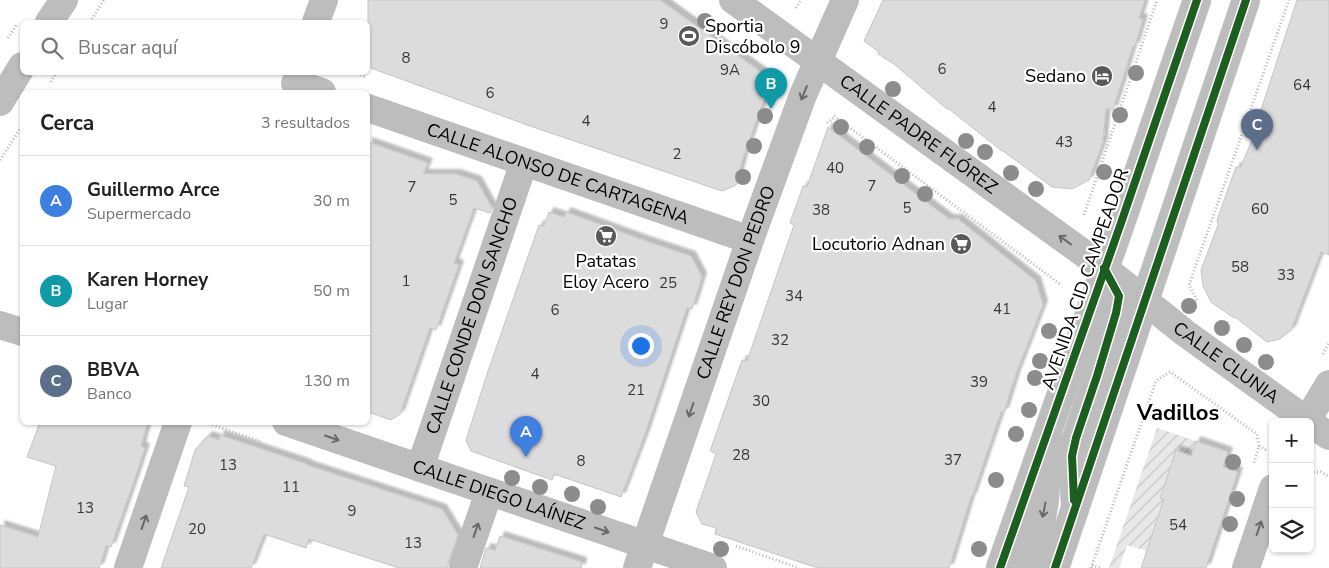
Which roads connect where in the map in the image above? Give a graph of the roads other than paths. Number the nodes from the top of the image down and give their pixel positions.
1 (64, 0) edge
2 (324, 0) edge
3 (733, 0) edge
4 (845, 0) edge
5 (1197, 0) edge
6 (1246, 0) edge
7 (50, 20) edge
8 (317, 20) edge
9 (817, 61) junction
10 (20, 69) edge
11 (295, 83) edge
12 (316, 90) edge
13 (0, 102) edge
14 (370, 109) edge
15 (524, 162) junction
16 (750, 240) junction
17 (1104, 268) junction
18 (1145, 302) junction
19 (0, 325) edge
20 (20, 331) edge
21 (1329, 384) edge
22 (1302, 418) edge
23 (1310, 418) edge
24 (177, 425) edge
25 (295, 425) edge
26 (1050, 426) junction
27 (1314, 426) edge
28 (1329, 436) edge
29 (420, 468) junction
30 (489, 492) junction
31 (1269, 500) edge
32 (1075, 509) junction
33 (641, 556) edge
34 (128, 568) edge
35 (463, 568) edge
36 (713, 568) edge
37 (1000, 568) edge
38 (1026, 568) edge
39 (1055, 568) edge
40 (1246, 568) edge

1 - 7 street
2 - 8 street
3 - 9 street, CALLE PADRE FLÓREZ
4 - 9 street, CALLE REY DON PEDRO
5 - 17 street, AVENIDA CID CAMPEADOR
6 - 18 street
9 -> 16 street, CALLE REY DON PEDRO
17 -> 9 street, CALLE PADRE FLÓREZ
10 - 13 street
11 - 12 street
14 - 15 street, CALLE ALONSO DE CARTAGENA
15 - 16 street, CALLE ALONSO DE CARTAGENA
15 - 29 street, CALLE CONDE DON SANCHO
16 -> 33 street, CALLE REY DON PEDRO
17 - 18 street, CALLE PADRE FLÓREZ
17 - 26 street, AVENIDA CID CAMPEADOR
17 - 32 street, CALLE PADRE FLÓREZ
18 - 22 street, CALLE CLUNIA
18 - 32 street
19 - 20 street
21 - 23 street
34 -> 24 street
25 -> 29 street, CALLE DIEGO LAÍNEZ
26 - 37 street, AVENIDA CID CAMPEADOR
26 -> 38 street
27 - 28 street, CALLE CLUNIA
29 - 30 street, CALLE DIEGO LAÍNEZ
30 -> 33 street, CALLE DIEGO LAÍNEZ
35 -> 30 street
40 -> 31 street
32 - 39 street
33 - 36 street, CALLE DIEGO LAÍNEZ

